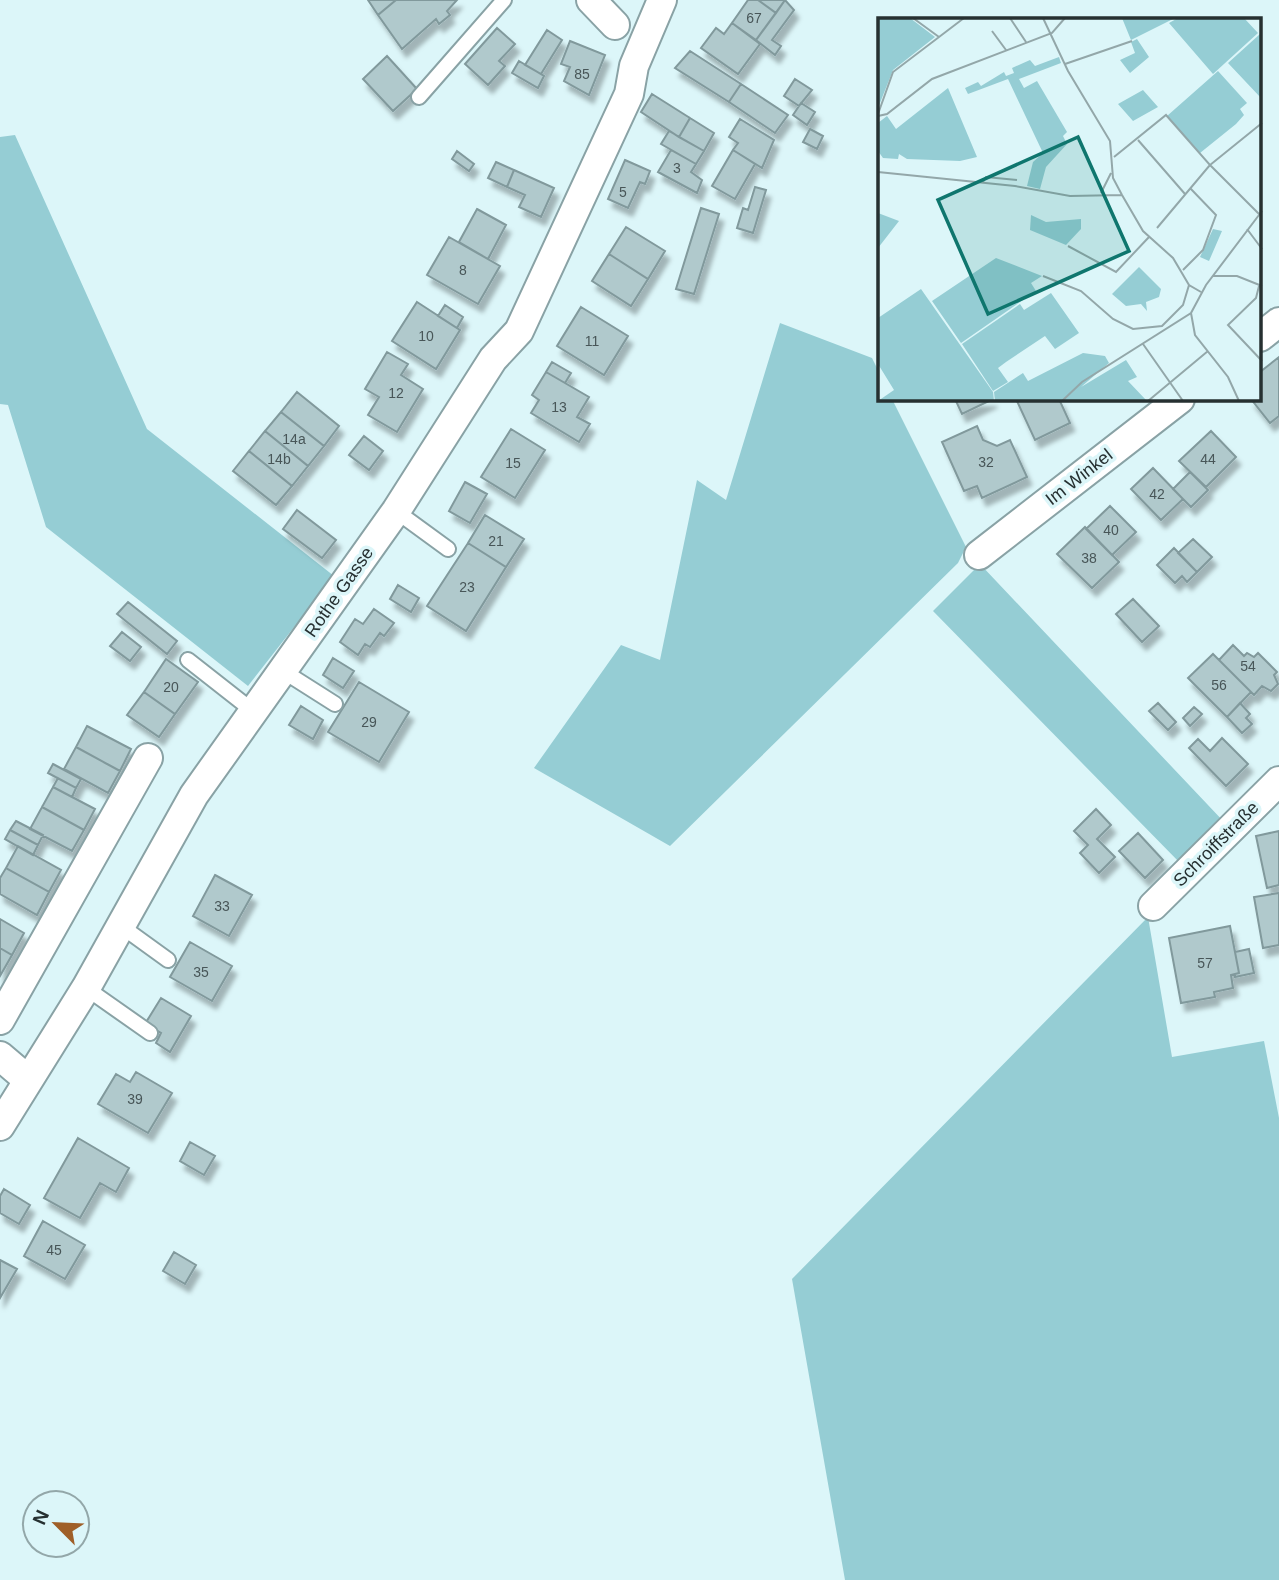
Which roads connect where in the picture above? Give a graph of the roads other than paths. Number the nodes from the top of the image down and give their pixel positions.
1 (504, 0) edge
2 (592, 0) edge
3 (660, 4) edge
4 (615, 25) dead end
5 (419, 97) dead end
6 (1279, 322) edge
7 (1262, 335) edge
8 (1177, 401) edge
9 (396, 511) junction
10 (448, 549) dead end
11 (979, 555) dead end
12 (188, 660) dead end
13 (283, 671) junction
14 (335, 704) dead end
15 (253, 711) junction
16 (148, 758) dead end
17 (1279, 781) edge
18 (1153, 906) dead end
19 (121, 926) junction
20 (168, 960) dead end
21 (86, 988) junction
22 (0, 1020) edge
23 (150, 1033) dead end
24 (0, 1056) edge
25 (27, 1079) junction
26 (0, 1126) edge

1 - 5 lane
2 - 4 street
3 - 9 street, Rothe Gasse
6 - 7 street
8 - 11 street, Im Winkel
9 - 10 lane
9 - 13 street, Rothe Gasse
12 - 15 lane
13 - 14 lane
13 - 15 street, Rothe Gasse
15 - 19 street, Rothe Gasse
16 - 22 street
17 - 18 street, Schroiffstraße
19 - 20 lane
19 - 21 street, Rothe Gasse
21 - 23 lane
21 - 25 street, Rothe Gasse
24 - 25 street
25 - 26 street, Rothe Gasse

